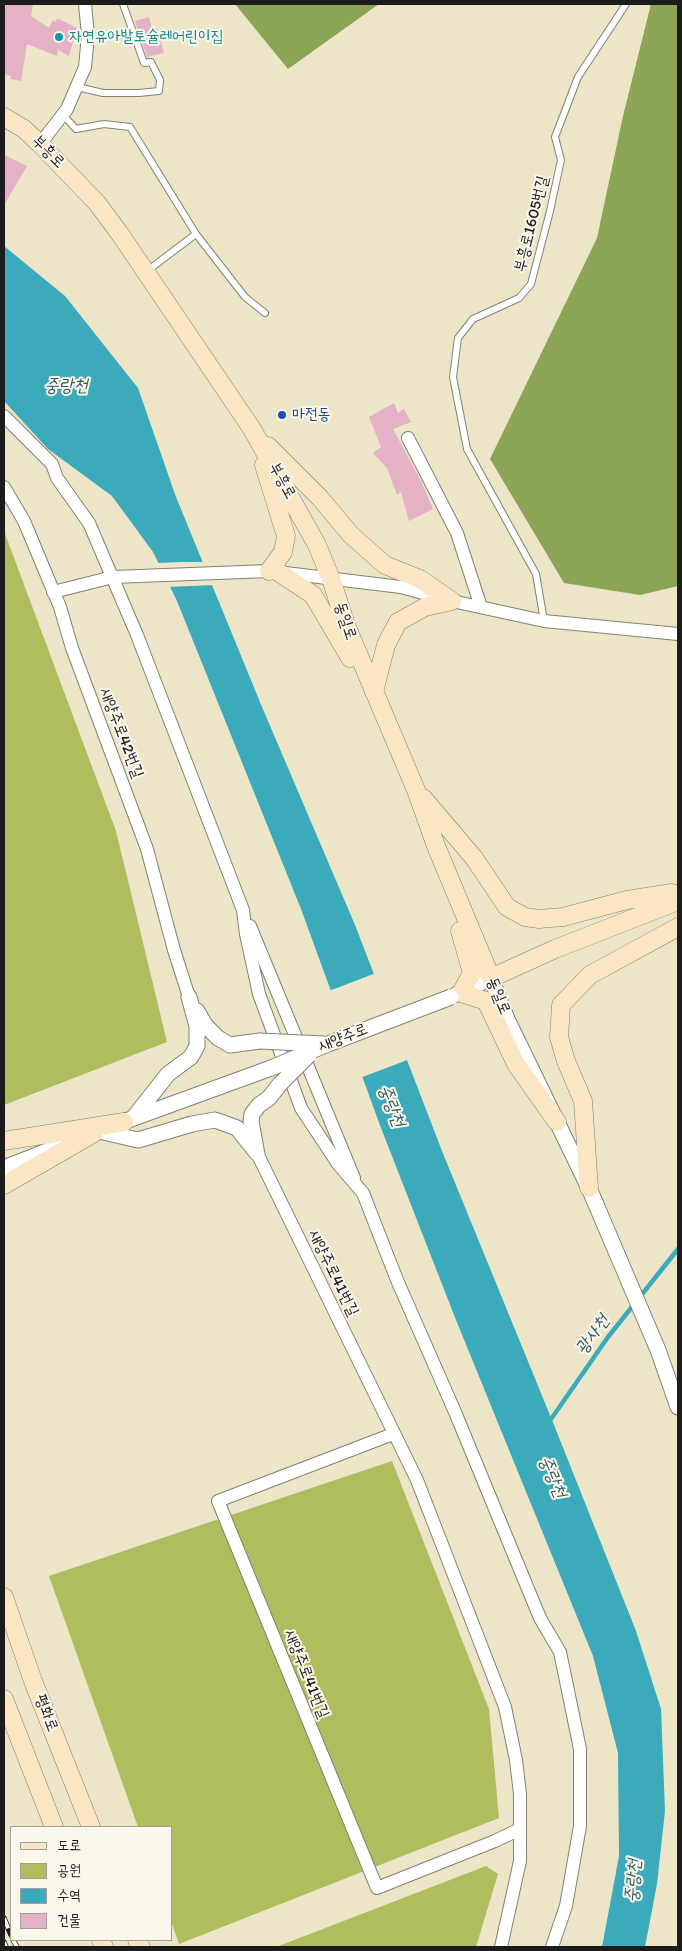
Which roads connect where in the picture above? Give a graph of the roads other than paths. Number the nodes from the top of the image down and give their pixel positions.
1 (84, 4) edge
2 (123, 4) edge
3 (626, 4) edge
4 (76, 87) junction
5 (62, 114) junction
6 (4, 117) edge
7 (40, 144) junction
8 (196, 234) junction
9 (146, 272) junction
10 (264, 313) dead end
11 (4, 416) edge
12 (252, 429) junction
13 (408, 438) dead end
14 (4, 487) edge
15 (273, 572) junction
16 (113, 578) junction
17 (331, 579) junction
18 (54, 592) junction
19 (452, 601) junction
20 (481, 607) junction
21 (544, 621) junction
22 (678, 634) edge
23 (374, 692) junction
24 (381, 708) junction
25 (416, 790) junction
26 (436, 846) junction
27 (678, 895) edge
28 (678, 901) edge
29 (243, 910) junction
30 (678, 927) edge
31 (491, 978) junction
32 (456, 995) junction
33 (189, 997) junction
34 (322, 1046) junction
35 (129, 1120) junction
36 (557, 1122) junction
37 (96, 1132) junction
38 (4, 1141) edge
39 (257, 1153) junction
40 (4, 1168) edge
41 (4, 1185) edge
42 (357, 1186) junction
43 (590, 1188) junction
44 (678, 1407) edge
45 (393, 1434) junction
46 (4, 1597) edge
47 (4, 1699) edge
48 (54, 1826) edge
49 (91, 1826) edge
50 (520, 1829) junction
51 (501, 1947) edge
52 (552, 1947) edge

1 - 4 street
2 - 4 lane
3 - 21 lane, 부흥로1605번길
4 - 5 street
5 - 7 street
5 - 8 lane
6 - 7 main road, 부흥로
7 - 9 main road, 부흥로
8 - 9 lane
8 - 10 lane
9 - 12 main road, 부흥로
11 - 16 street
12 - 15 main road
12 - 17 main road, 부흥로
12 - 19 main road
13 - 20 street
14 - 18 street, 새양주로42번길
15 - 16 street
15 - 17 street
15 - 24 main road
16 - 18 street
16 - 29 street
17 - 19 street
17 - 23 main road, 동일로
18 - 33 street, 새양주로42번길
19 - 20 street
19 - 23 main road
20 - 21 street
21 - 22 street
23 - 24 main road, 동일로
24 - 25 main road, 동일로
25 - 26 main road, 동일로
25 - 27 main road
26 - 31 main road, 동일로
26 - 32 main road
28 - 31 main road, 새양주로
29 - 42 street
29 - 42 street
30 - 43 main road
31 - 32 street, 새양주로
31 - 36 street, 동일로
32 - 34 street, 새양주로, bridge
32 - 36 main road
33 - 34 street, bridge
33 - 35 street
34 - 35 street, 새양주로, bridge
34 - 39 street, bridge
35 - 37 street, 새양주로
35 - 38 main road
36 - 43 street, 동일로
37 - 39 street
37 - 40 street, 새양주로
37 - 41 main road
39 - 45 street, 새양주로41번길
42 - 52 street
43 - 44 street, 동일로
45 - 50 street, 새양주로41번길
45 - 50 street, 새양주로41번길
46 - 49 main road, 평화로
47 - 48 main road
50 - 51 street, 새양주로41번길

